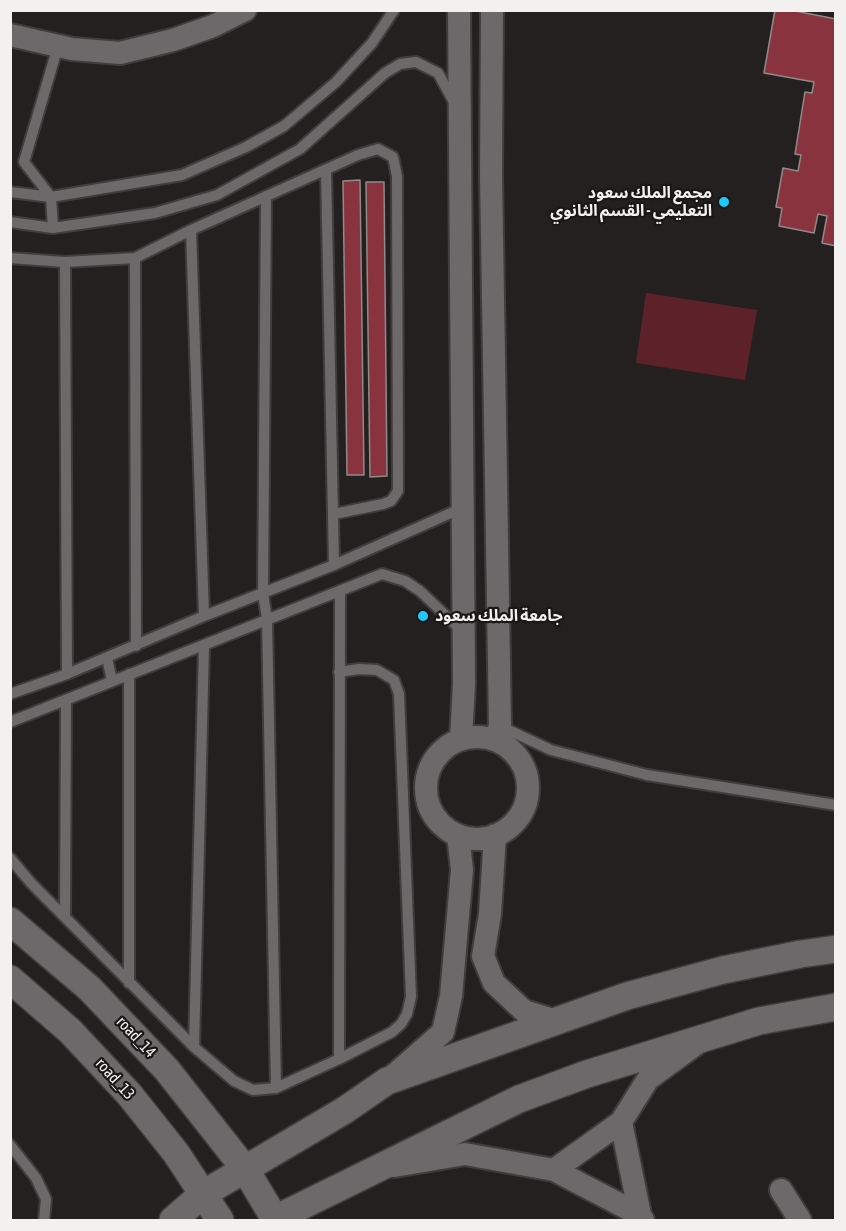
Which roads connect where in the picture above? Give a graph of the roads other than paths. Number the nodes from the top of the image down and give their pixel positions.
1 (245, 10) edge
2 (394, 10) edge
3 (459, 10) edge
4 (492, 10) edge
5 (10, 35) edge
6 (58, 46) junction
7 (459, 112) junction
8 (326, 170) junction
9 (10, 192) edge
10 (266, 196) junction
11 (51, 197) junction
12 (10, 222) edge
13 (53, 228) junction
14 (191, 230) junction
15 (10, 258) edge
16 (135, 258) junction
17 (65, 262) junction
18 (463, 508) junction
19 (334, 514) junction
20 (334, 565) junction
21 (340, 591) junction
22 (263, 594) junction
23 (204, 616) junction
24 (267, 619) junction
25 (462, 632) junction
26 (204, 645) junction
27 (136, 646) junction
28 (107, 658) junction
29 (339, 672) junction
30 (67, 674) junction
31 (129, 674) junction
32 (112, 681) junction
33 (10, 694) edge
34 (66, 700) junction
35 (10, 722) edge
36 (497, 733) junction
37 (461, 739) junction
38 (836, 805) edge
39 (458, 835) junction
40 (495, 835) junction
41 (10, 858) edge
42 (65, 917) junction
43 (10, 921) edge
44 (836, 949) edge
45 (10, 980) edge
46 (129, 982) junction
47 (836, 1007) edge
48 (556, 1021) junction
49 (707, 1036) junction
50 (194, 1047) junction
51 (339, 1059) junction
52 (387, 1081) junction
53 (276, 1088) junction
54 (621, 1122) junction
55 (10, 1145) edge
56 (378, 1168) junction
57 (245, 1169) junction
58 (554, 1170) junction
59 (781, 1190) dead end
60 (203, 1194) junction
61 (642, 1218) edge
62 (274, 1220) edge
63 (44, 1221) edge
64 (173, 1221) edge
65 (220, 1221) edge
66 (800, 1221) edge

1 - 6 street
2 - 11 lane
3 - 7 street
4 - 36 street
5 - 6 street
6 - 11 lane
7 - 13 lane
7 - 18 street
8 - 10 lane
8 - 19 lane
8 - 19 lane
9 - 11 lane
10 - 14 lane
10 - 22 lane
11 - 13 lane
12 - 13 lane
14 - 16 lane
14 - 23 lane
15 - 17 lane
16 - 17 lane
16 - 27 lane
17 - 30 lane
18 - 20 lane
18 - 25 street
19 - 20 lane
20 - 22 lane
21 - 24 lane
21 - 25 lane
21 - 29 lane
22 - 23 lane
22 - 24 lane
23 - 27 lane
24 - 26 lane
24 - 53 lane
25 - 37 street
26 - 31 lane
26 - 50 lane
27 - 28 lane
28 - 30 lane
28 - 32 lane
29 - 51 lane
29 - 51 lane
30 - 33 lane
31 - 32 lane
31 - 46 lane
32 - 34 lane
34 - 35 lane
34 - 42 lane
36 - 37 street
36 - 38 lane
36 - 40 street
37 - 39 street
39 - 40 street
39 - 52 street
40 - 48 street
41 - 42 lane
42 - 46 lane
43 - 57 street, road_14
44 - 48 street
45 - 60 street, road_13
46 - 50 lane
47 - 49 street
48 - 52 street
49 - 54 street
49 - 56 street
50 - 53 lane
51 - 53 lane
52 - 57 street
54 - 58 street
54 - 61 street
55 - 63 lane
56 - 58 street
56 - 62 street
57 - 60 street
57 - 62 street, road_14
58 - 61 street
59 - 66 street
60 - 64 street
60 - 65 street, road_13

